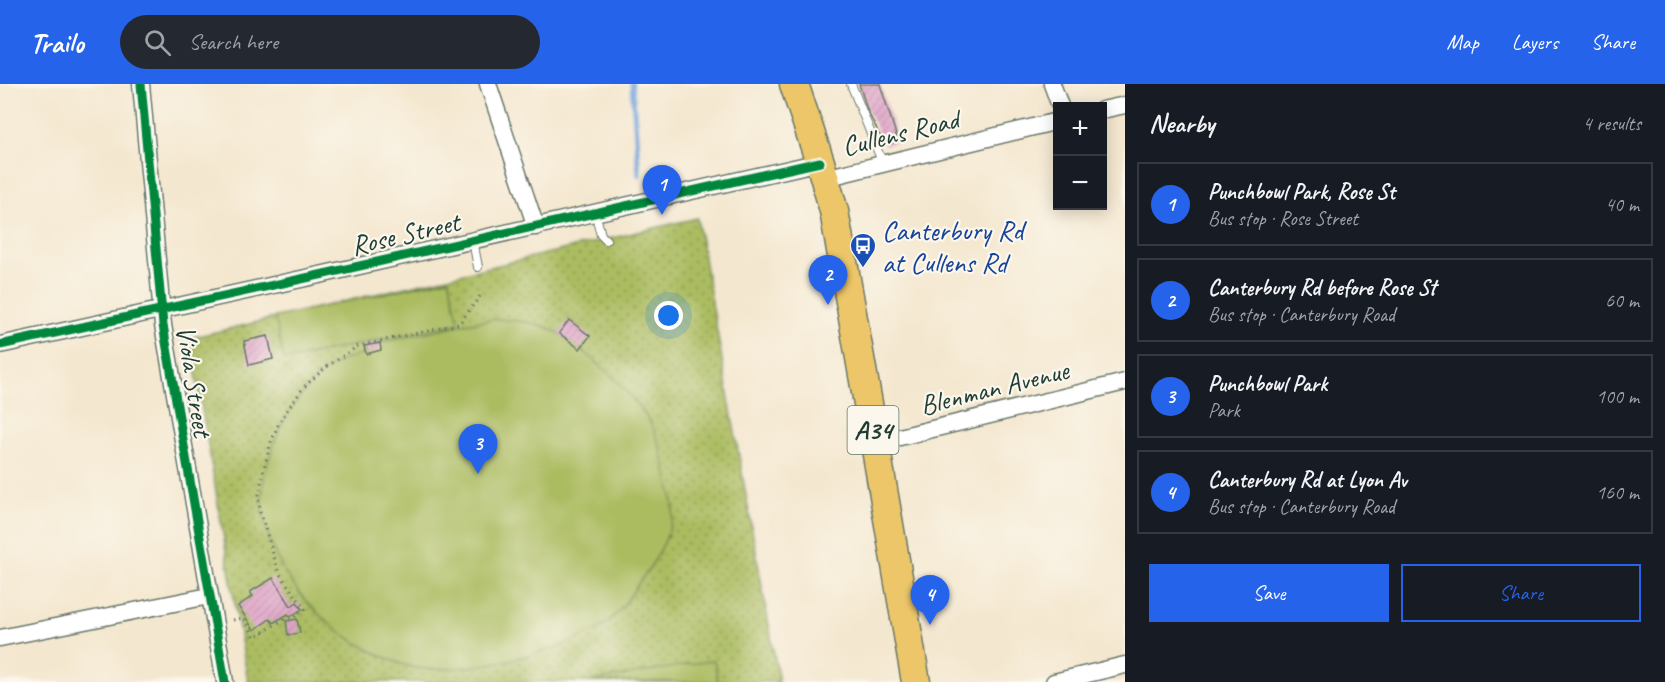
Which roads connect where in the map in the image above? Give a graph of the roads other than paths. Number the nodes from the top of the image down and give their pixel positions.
1 (141, 84) edge
2 (488, 84) edge
3 (794, 84) edge
4 (851, 84) edge
5 (1052, 84) edge
6 (1059, 102) edge
7 (1125, 105) edge
8 (1107, 109) edge
9 (1053, 122) edge
10 (883, 164) junction
11 (822, 170) junction
12 (595, 212) junction
13 (536, 227) junction
14 (606, 240) dead end
15 (473, 241) junction
16 (478, 267) dead end
17 (161, 310) junction
18 (0, 345) edge
19 (1125, 382) edge
20 (875, 443) junction
21 (209, 596) junction
22 (0, 638) edge
23 (1125, 665) edge
24 (225, 682) edge
25 (916, 682) edge
26 (1054, 682) edge

1 - 17 street, Viola Street
2 - 13 street
3 - 11 highway, A34
4 - 10 lane
5 - 6 street
7 - 8 street
9 - 10 street, Cullens Road
10 - 11 street, Cullens Road
11 - 12 street, Rose Street
11 - 20 highway, A34
12 - 13 street, Rose Street
12 - 14 lane
13 - 15 street, Rose Street
15 - 16 lane
15 - 17 street, Rose Street
17 - 18 street, Rose Street
17 - 21 street, Viola Street
19 - 20 street, Blenman Avenue
20 - 25 highway, A34
21 - 22 street
21 - 24 street, Viola Street
23 - 26 street

